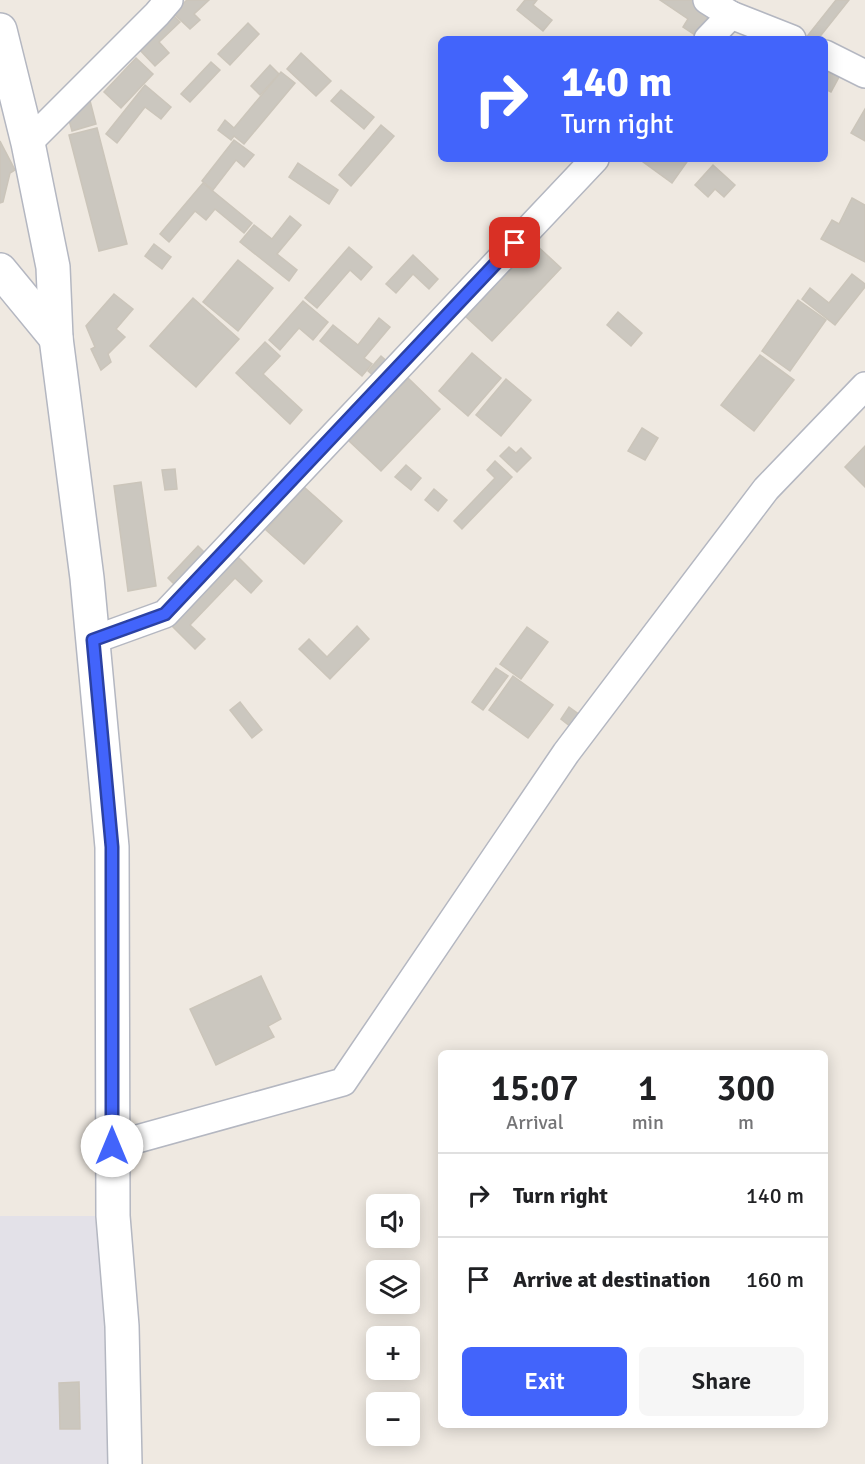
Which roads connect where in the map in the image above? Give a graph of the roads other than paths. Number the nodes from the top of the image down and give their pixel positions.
1 (169, 0) edge
2 (707, 0) edge
3 (731, 15) junction
4 (0, 30) edge
5 (711, 36) edge
6 (784, 36) edge
7 (828, 56) edge
8 (865, 74) edge
9 (28, 143) junction
10 (592, 162) edge
11 (0, 270) edge
12 (56, 338) junction
13 (865, 386) edge
14 (93, 640) junction
15 (112, 1146) junction
16 (125, 1464) edge

1 - 9 street
2 - 3 street
3 - 5 street
3 - 6 street
4 - 9 street
7 - 8 street
9 - 12 street
10 - 14 street
11 - 12 street
12 - 14 street
13 - 15 street
14 - 15 street
15 - 16 street

